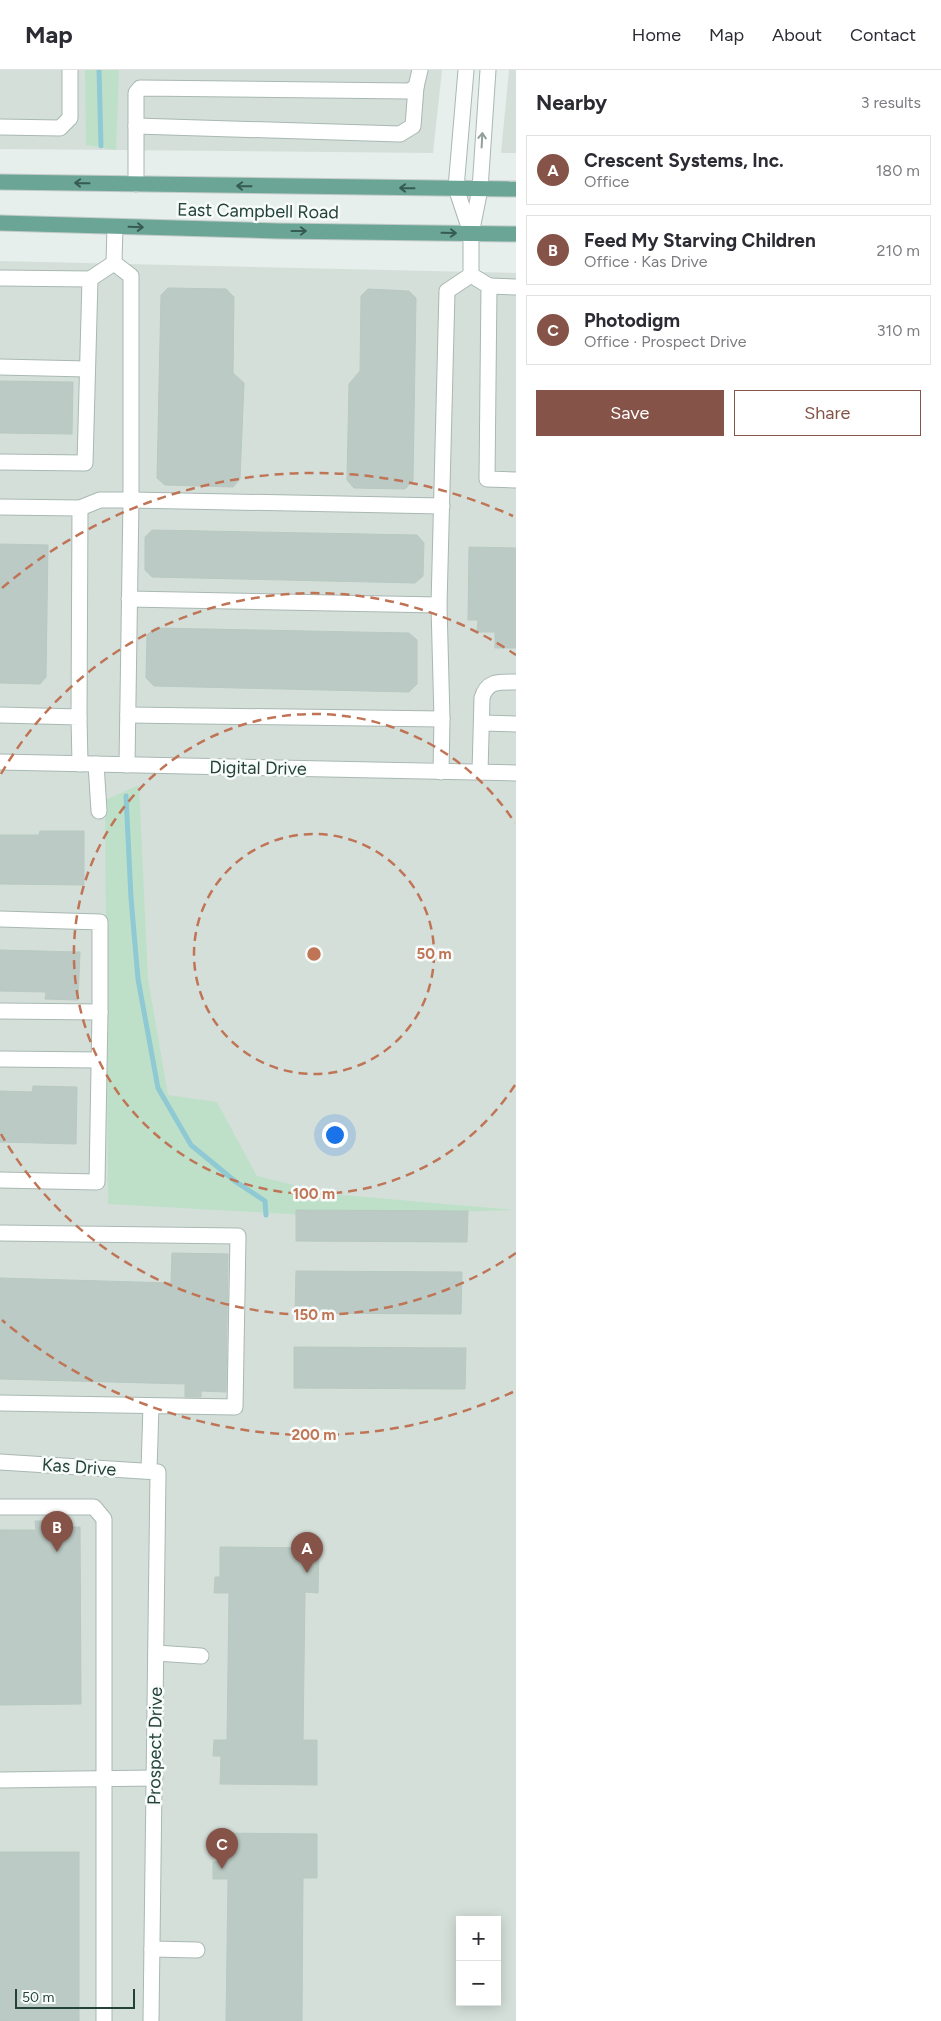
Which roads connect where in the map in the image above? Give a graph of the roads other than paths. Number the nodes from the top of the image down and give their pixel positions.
1 (70, 70) edge
2 (420, 70) edge
3 (466, 70) edge
4 (488, 70) edge
5 (416, 86) junction
6 (136, 126) junction
7 (0, 127) edge
8 (0, 182) edge
9 (136, 184) junction
10 (456, 188) junction
11 (480, 189) junction
12 (516, 189) edge
13 (0, 223) edge
14 (115, 227) junction
15 (471, 234) junction
16 (516, 234) edge
17 (114, 263) junction
18 (471, 275) junction
19 (0, 278) edge
20 (90, 279) junction
21 (488, 286) junction
22 (516, 287) edge
23 (0, 367) edge
24 (88, 369) junction
25 (0, 462) edge
26 (516, 480) edge
27 (131, 500) junction
28 (442, 506) junction
29 (0, 507) edge
30 (80, 508) junction
31 (129, 599) junction
32 (439, 605) junction
33 (516, 682) edge
34 (0, 715) edge
35 (128, 715) junction
36 (79, 717) junction
37 (442, 719) junction
38 (482, 723) junction
39 (516, 724) edge
40 (0, 762) edge
41 (80, 764) junction
42 (96, 764) junction
43 (127, 765) junction
44 (441, 772) junction
45 (480, 772) junction
46 (516, 773) edge
47 (99, 811) dead end
48 (0, 919) edge
49 (0, 1011) edge
50 (100, 1012) junction
51 (0, 1059) edge
52 (98, 1060) junction
53 (0, 1180) edge
54 (0, 1233) edge
55 (0, 1403) edge
56 (151, 1406) junction
57 (0, 1462) edge
58 (154, 1472) junction
59 (0, 1507) edge
60 (156, 1654) junction
61 (201, 1656) dead end
62 (155, 1778) junction
63 (105, 1779) junction
64 (0, 1780) edge
65 (152, 1949) junction
66 (197, 1950) dead end
67 (104, 2021) edge
68 (152, 2021) edge

1 - 7 street
2 - 5 street
3 - 10 street
11 -> 4 street
5 - 6 street
5 - 6 street
6 - 9 street
9 -> 8 main road, East Campbell Road
10 -> 9 main road, East Campbell Road
10 - 11 main road, East Campbell Road
10 - 15 street
11 - 12 main road, East Campbell Road
11 - 15 street
13 - 14 main road, East Campbell Road
14 -> 15 main road, East Campbell Road
14 - 17 street
15 - 16 main road, East Campbell Road
15 - 18 street
17 - 20 street
17 - 27 street
18 - 21 street
18 - 28 street
19 - 20 street
20 - 24 street
21 - 22 street
21 - 26 street
23 - 24 street
24 - 25 street
27 - 28 street
27 - 30 street
27 - 31 street
28 - 32 street
29 - 30 street
30 - 36 street
31 - 32 street
31 - 35 street
32 - 37 street
33 - 38 street
34 - 36 street
35 - 37 street
35 - 43 street
36 - 41 street
37 - 44 street
38 - 39 street
38 - 45 street
40 - 41 street, Digital Drive
41 - 42 street, Digital Drive
42 - 43 street, Digital Drive
42 - 47 street
43 - 44 street, Digital Drive
44 - 45 street, Digital Drive
45 - 46 street, Digital Drive
48 - 50 street
49 - 50 street
50 - 52 street
51 - 52 street
52 - 53 street
54 - 56 street
55 - 56 street
56 - 58 street, Prospect Drive
57 - 58 street, Kas Drive
58 - 60 street, Prospect Drive
59 - 63 street
60 - 61 street
60 - 62 street, Prospect Drive
62 - 63 street
62 - 65 street, Prospect Drive
63 - 64 street
63 - 67 street
65 - 66 street
65 - 68 street, Prospect Drive

